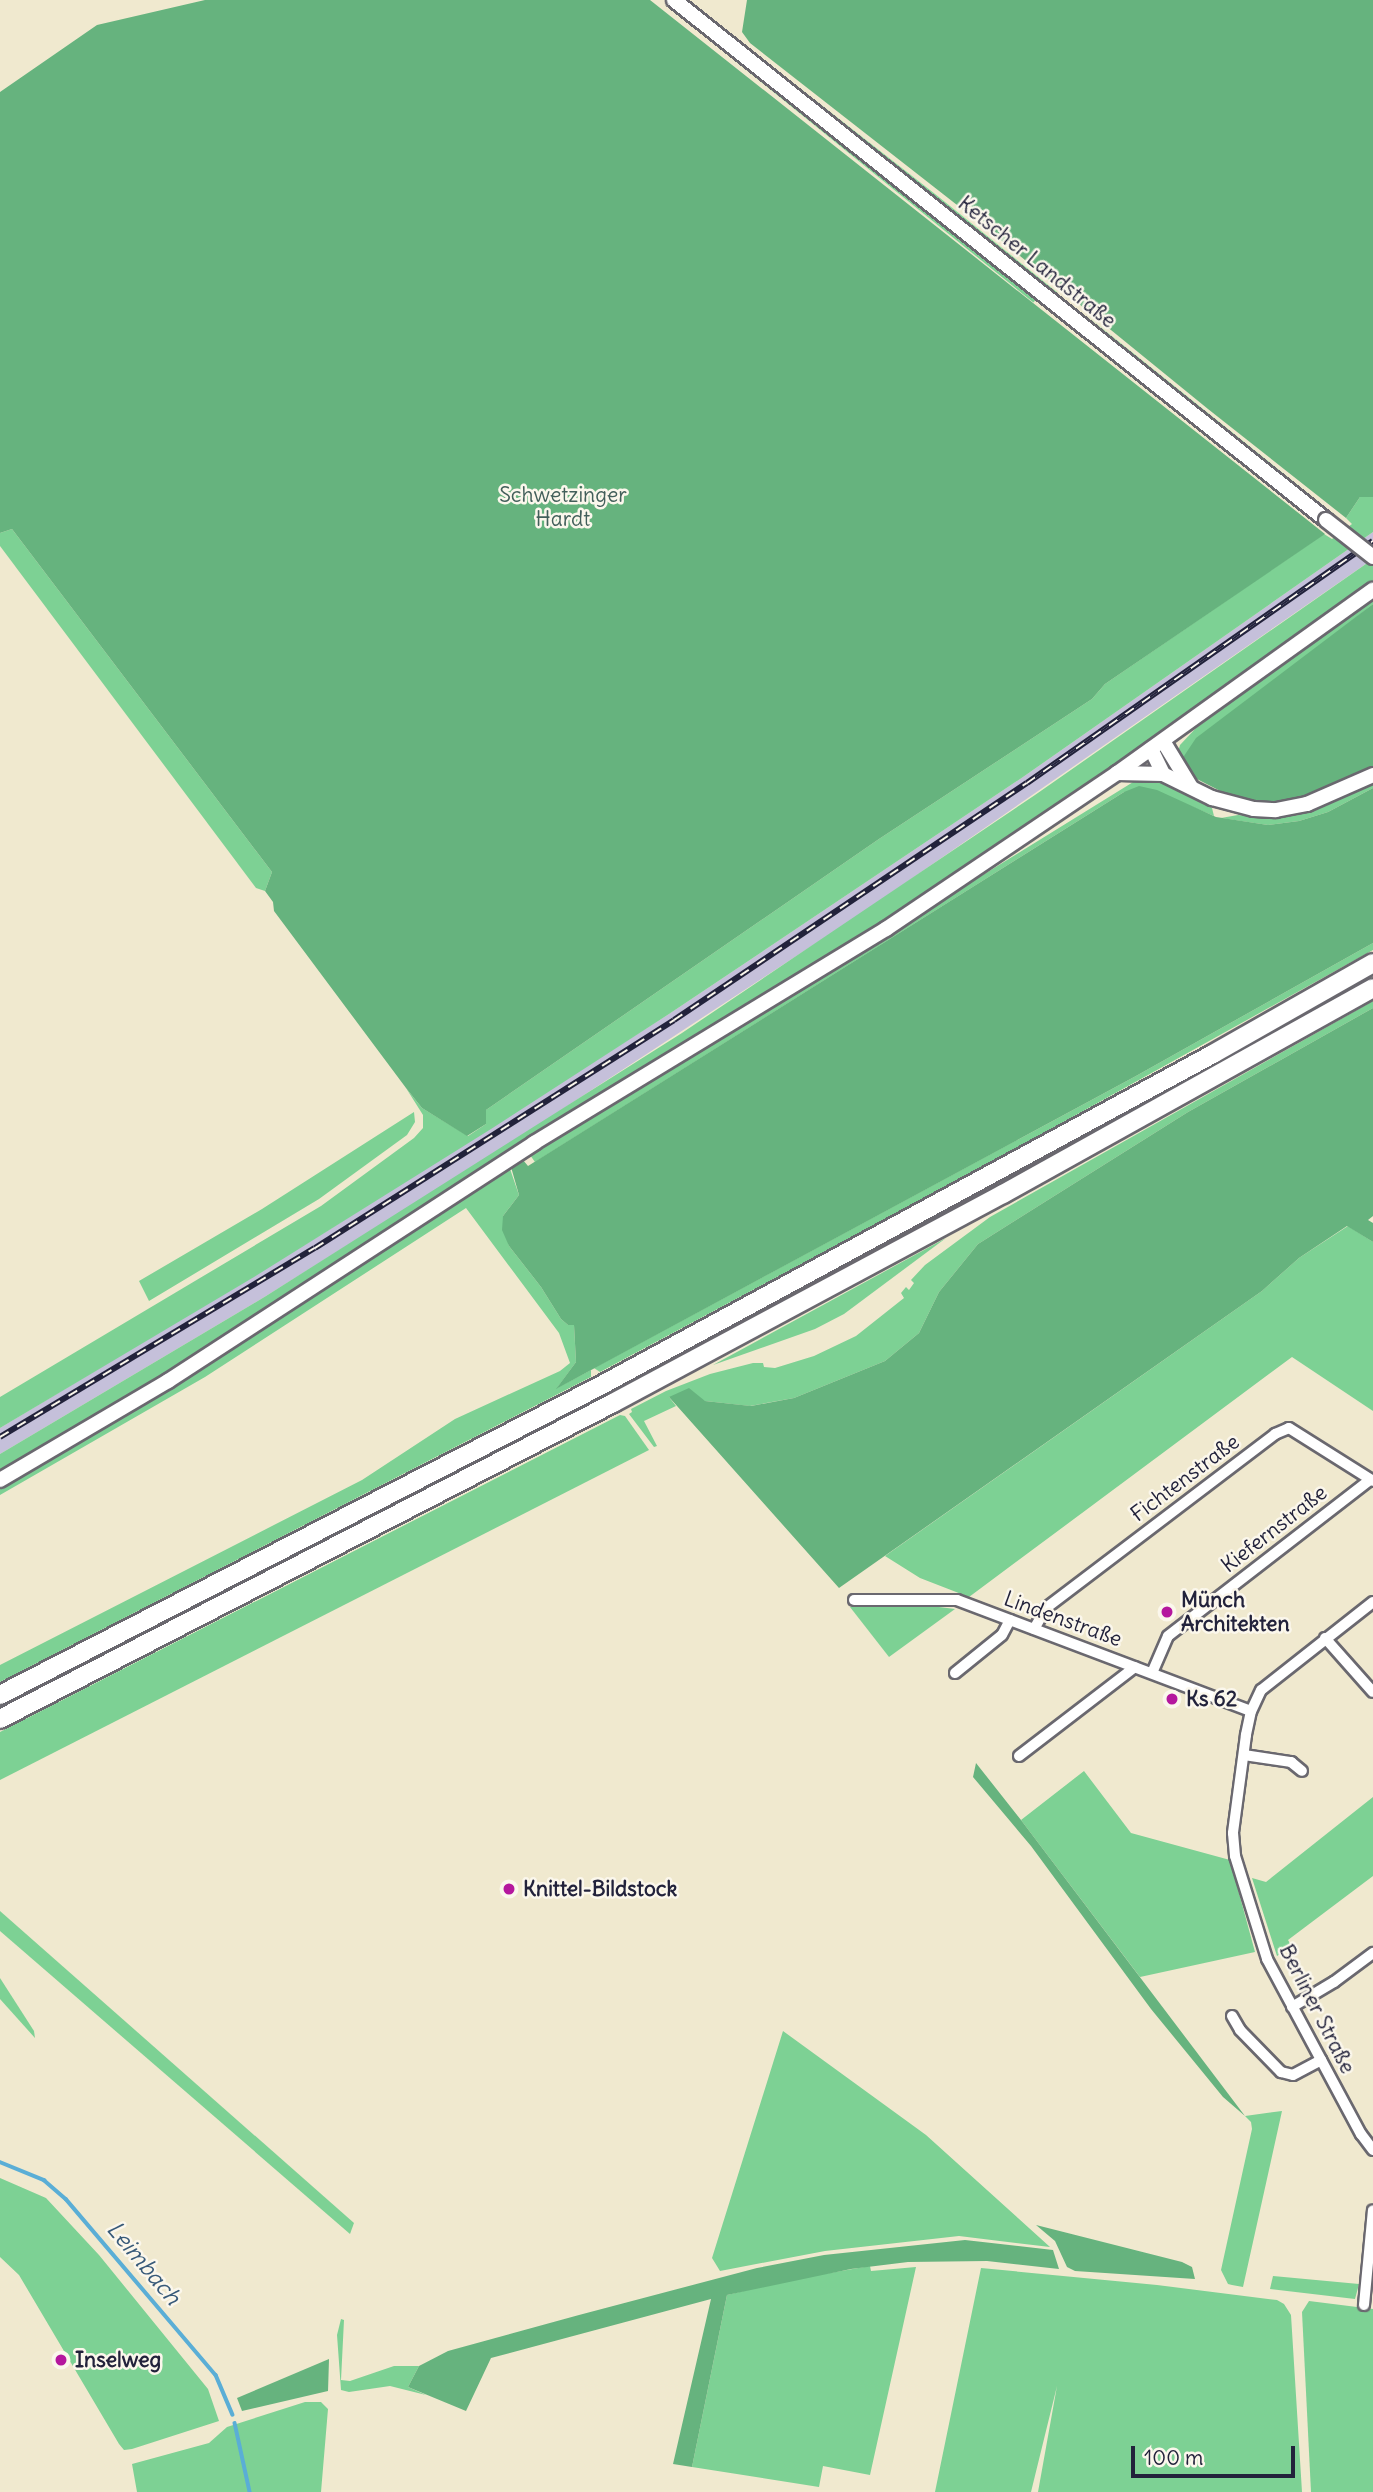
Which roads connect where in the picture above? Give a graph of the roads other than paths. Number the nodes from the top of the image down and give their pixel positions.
1 (674, 0) edge
2 (1373, 556) edge
3 (1373, 590) edge
4 (1157, 745) junction
5 (1117, 773) junction
6 (1164, 774) junction
7 (1373, 775) edge
8 (1192, 788) junction
9 (1373, 963) edge
10 (1373, 988) edge
11 (0, 1480) edge
12 (1372, 1480) edge
13 (854, 1600) dead end
14 (1373, 1602) edge
15 (1010, 1620) junction
16 (1034, 1629) junction
17 (1325, 1639) junction
18 (1135, 1667) junction
19 (955, 1673) dead end
20 (1152, 1673) junction
21 (1373, 1692) edge
22 (0, 1695) edge
23 (1251, 1711) junction
24 (0, 1719) edge
25 (1244, 1755) junction
26 (1019, 1756) dead end
27 (1302, 1771) dead end
28 (1373, 1953) edge
29 (1292, 2007) junction
30 (1232, 2016) dead end
31 (1321, 2060) junction
32 (1373, 2150) edge
33 (1373, 2210) edge
34 (1364, 2305) dead end

1 - 2 main road, Ketscher Landstraße, bridge
3 - 4 main road
4 - 5 main road
4 - 6 main road
4 - 8 main road
5 - 6 main road
5 - 11 main road
6 - 8 main road
7 - 8 main road
9 - 22 highway
10 - 24 highway
12 - 16 street, Fichtenstraße
12 - 20 street, Kiefernstraße
13 - 15 street, Lindenstraße
14 - 17 street, Berliner Straße
15 - 16 street, Lindenstraße
15 - 19 street
16 - 18 street, Lindenstraße
17 - 21 street
17 - 23 street, Berliner Straße
18 - 20 street, Lindenstraße
18 - 26 street
20 - 23 street, Lindenstraße
23 - 25 street, Berliner Straße
25 - 27 street
25 - 29 street, Berliner Straße
28 - 29 street
29 - 31 street, Berliner Straße
30 - 31 street
31 - 32 street, Berliner Straße
33 - 34 street

